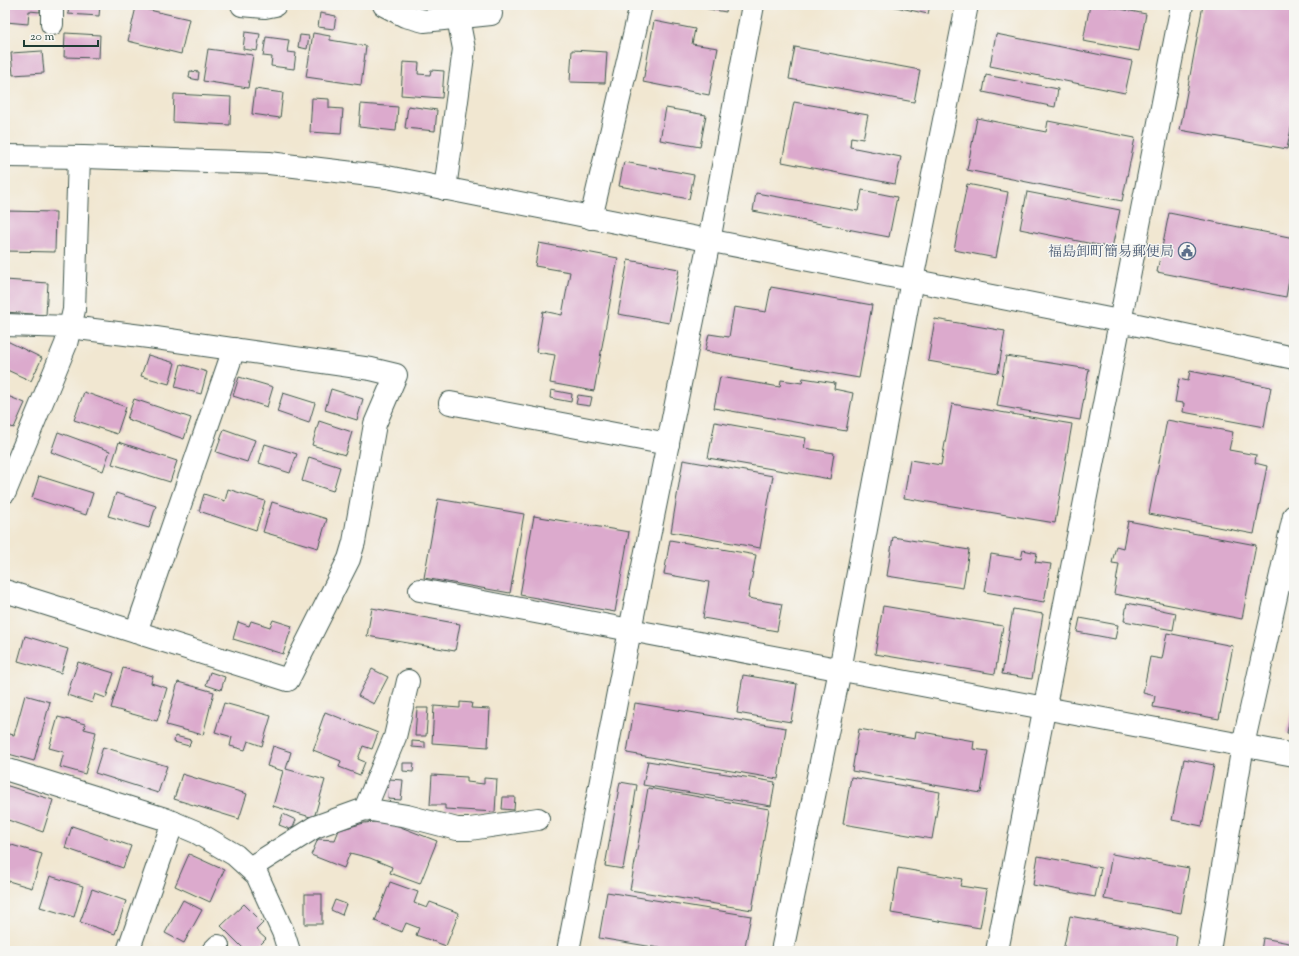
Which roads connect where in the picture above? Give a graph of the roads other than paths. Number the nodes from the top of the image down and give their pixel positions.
1 (242, 5) edge
2 (275, 5) edge
3 (384, 5) edge
4 (641, 5) edge
5 (753, 5) edge
6 (967, 5) edge
7 (1182, 5) edge
8 (430, 13) edge
9 (491, 14) dead end
10 (458, 18) junction
11 (5, 156) edge
12 (79, 157) junction
13 (445, 189) junction
14 (591, 218) junction
15 (709, 241) junction
16 (912, 280) junction
17 (1119, 321) junction
18 (5, 325) edge
19 (70, 327) junction
20 (234, 349) junction
21 (1294, 358) edge
22 (450, 403) dead end
23 (668, 444) junction
24 (5, 492) edge
25 (1294, 516) edge
26 (420, 590) dead end
27 (5, 591) edge
28 (630, 630) junction
29 (136, 632) junction
30 (840, 670) junction
31 (408, 681) dead end
32 (1045, 708) junction
33 (1244, 745) junction
34 (1294, 755) edge
35 (5, 770) edge
36 (365, 809) junction
37 (538, 819) dead end
38 (172, 822) junction
39 (250, 868) junction
40 (128, 951) edge
41 (290, 951) edge
42 (568, 951) edge
43 (782, 951) edge
44 (997, 951) edge
45 (1209, 951) edge

1 - 2 street
3 - 8 street
4 - 14 street
5 - 15 street
6 - 16 street
7 - 17 street
8 - 10 street
9 - 10 street
10 - 13 street
11 - 12 street
12 - 13 street
12 - 19 street
13 - 14 street
14 - 15 street
15 - 16 street
15 - 23 street
16 - 17 street
16 - 30 street
17 - 21 street
17 - 32 street
18 - 19 street
19 - 20 street
19 - 24 street
20 - 29 street
20 - 29 street
22 - 23 street
23 - 28 street
25 - 33 street
26 - 28 street
27 - 29 street
28 - 30 street
28 - 42 street
30 - 32 street
30 - 43 street
31 - 36 street
32 - 33 street
32 - 44 street
33 - 34 street
33 - 45 street
35 - 38 street
36 - 37 street
36 - 39 street
38 - 39 street
38 - 40 street
39 - 41 street

